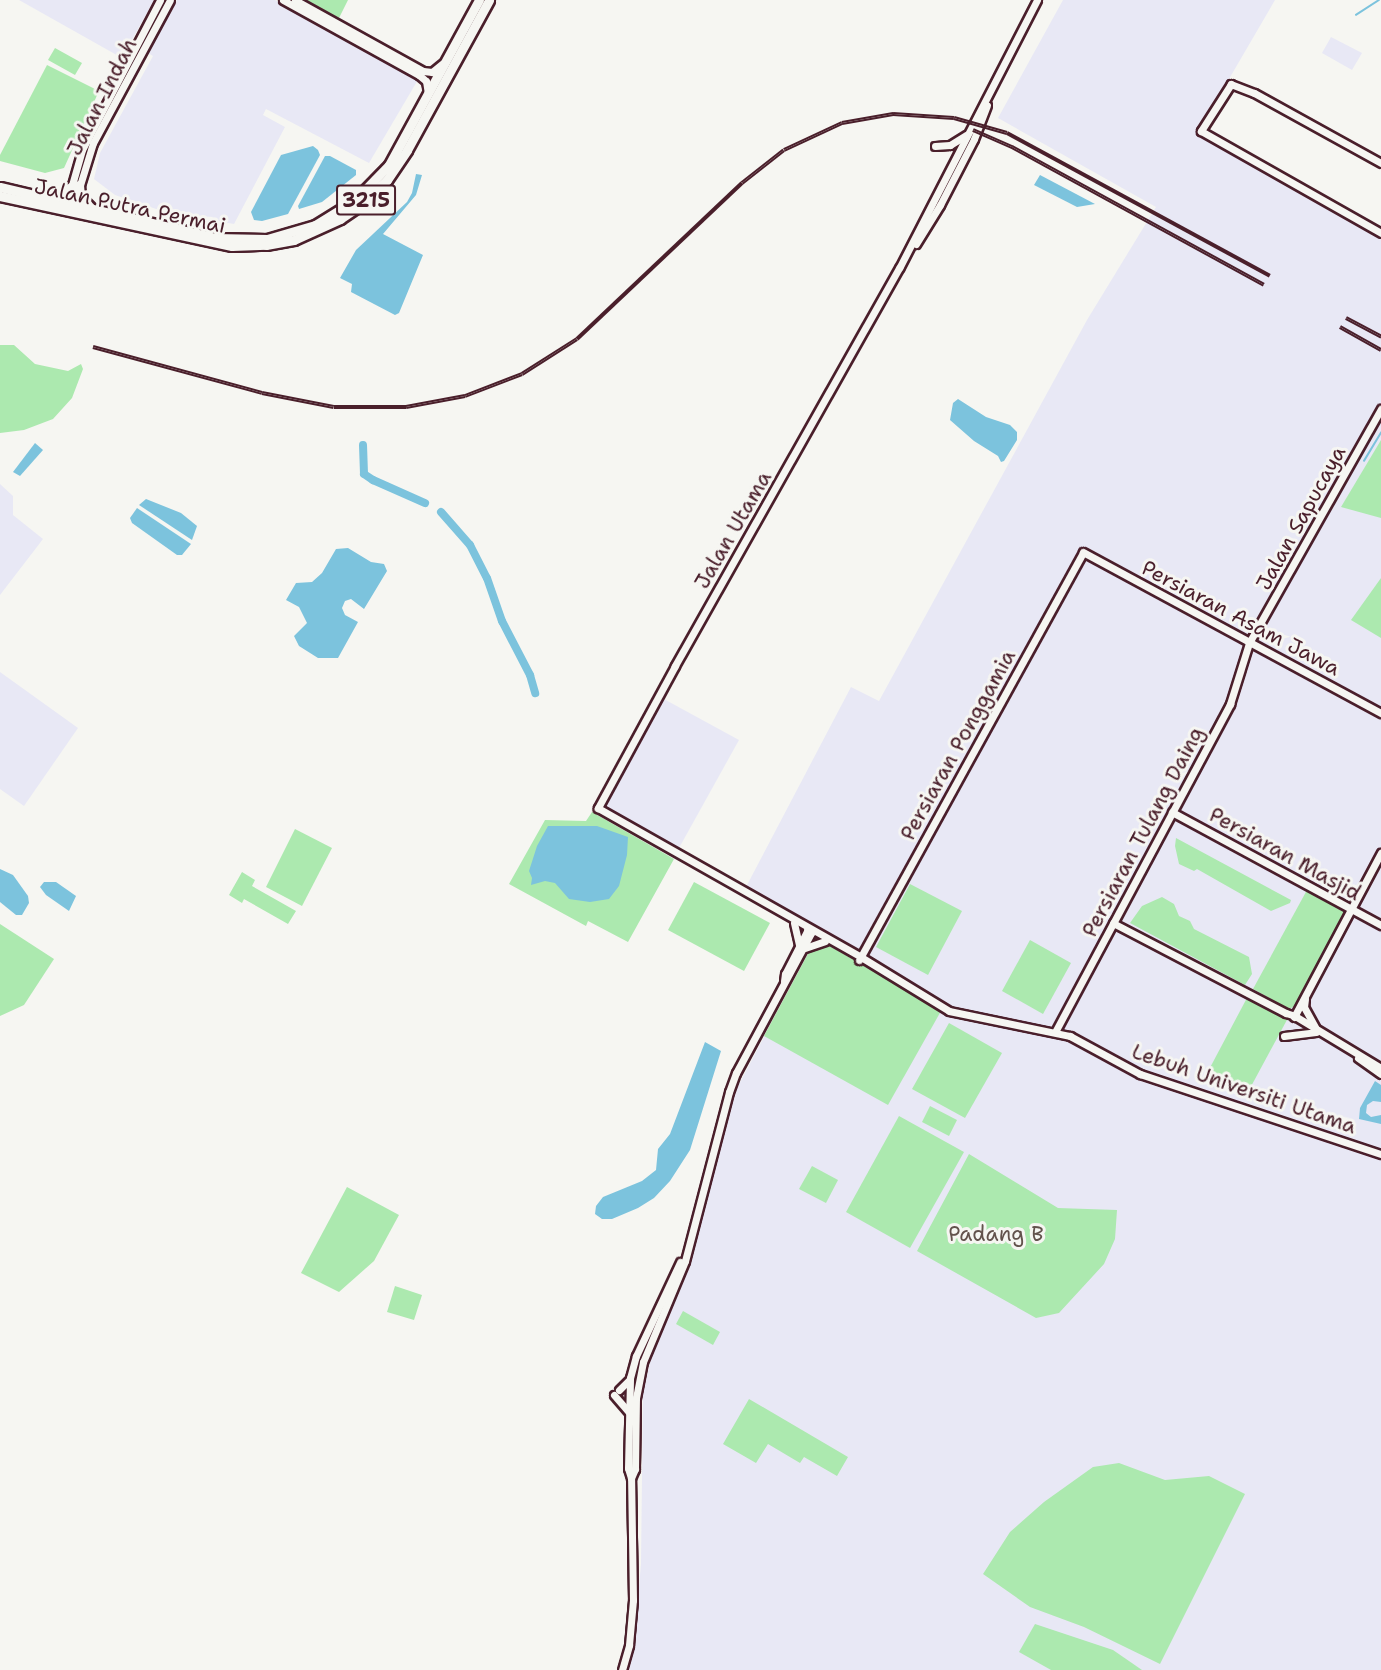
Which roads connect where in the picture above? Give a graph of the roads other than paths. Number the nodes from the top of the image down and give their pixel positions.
1 (160, 0) edge
2 (170, 0) edge
3 (283, 0) edge
4 (295, 0) edge
5 (479, 0) edge
6 (489, 0) edge
7 (1037, 0) edge
8 (148, 34) junction
9 (446, 61) junction
10 (997, 77) junction
11 (428, 94) junction
12 (968, 133) junction
13 (935, 146) dead end
14 (960, 159) junction
15 (1381, 163) edge
16 (76, 185) junction
17 (0, 187) edge
18 (0, 196) edge
19 (45, 198) junction
20 (69, 209) junction
21 (96, 211) junction
22 (1381, 233) edge
23 (1381, 410) edge
24 (1085, 552) joint
25 (1250, 643) junction
26 (1261, 649) junction
27 (1245, 660) junction
28 (1381, 713) edge
29 (1172, 812) junction
30 (1381, 853) edge
31 (679, 855) joint
32 (737, 889) junction
33 (778, 910) junction
34 (1352, 910) junction
35 (794, 923) junction
36 (1113, 923) junction
37 (1381, 925) edge
38 (809, 931) junction
39 (825, 941) junction
40 (838, 945) junction
41 (801, 948) junction
42 (862, 960) junction
43 (1306, 996) junction
44 (1291, 1017) junction
45 (1316, 1030) junction
46 (1055, 1032) junction
47 (1284, 1036) dead end
48 (1381, 1068) edge
49 (1381, 1074) edge
50 (1381, 1154) edge
51 (685, 1255) junction
52 (630, 1378) junction
53 (629, 1412) junction
54 (631, 1478) junction
55 (622, 1670) edge

1 - 8 street, Jalan Indah
2 - 8 street, Jalan Indah
3 - 11 street
4 - 9 street
5 - 9 main road, Jalan Putra Permai / 3215
6 - 20 main road, Jalan Putra Permai / 3215
7 - 10 street
8 - 16 street, Jalan Indah
9 - 11 main road, Jalan Putra Permai / 3215
10 - 12 street
10 - 14 street
11 - 21 main road, Jalan Putra Permai / 3215
12 - 13 street
12 - 14 street
14 - 31 street, Jalan Utama
15 - 22 street
16 - 19 main road
16 - 20 street, Jalan Indah
16 - 21 main road
17 - 19 main road, Jalan Putra Permai / 3215
18 - 20 main road, Jalan Putra Permai / 3215
19 - 20 main road, Jalan Putra Permai / 3215
20 - 21 main road, Jalan Putra Permai / 3215
23 - 25 street, Jalan Sapucaya
24 - 25 street, Persiaran Asam Jawa
24 - 42 street, Persiaran Ponggamia
25 - 26 street, Persiaran Asam Jawa
25 - 27 street, Persiaran Tulang Daing
26 - 27 street
26 - 28 street, Persiaran Asam Jawa
27 - 29 street, Persiaran Tulang Daing
29 - 34 street, Persiaran Masjid
29 - 36 street, Persiaran Tulang Daing
30 - 34 street
31 - 32 street, Lebuh Universiti Utama
32 - 33 street, Lebuh Universiti Utama
32 - 35 street, Lebuh Universiti Utama
33 - 38 street
33 - 40 street, Lebuh Universiti Utama
34 - 37 street, Persiaran Masjid
34 - 43 street
35 - 38 street, Lebuh Universiti Utama
35 - 41 street
36 - 44 street
36 - 46 street, Persiaran Tulang Daing
38 - 39 street, Lebuh Universiti Utama
38 - 40 street
38 - 41 street
39 - 41 street
39 - 42 street, Lebuh Universiti Utama
40 - 42 street, Lebuh Universiti Utama
41 - 51 street
42 - 46 street, Lebuh Universiti Utama
43 - 44 street
43 - 45 street
44 - 45 street
45 - 47 street
45 - 48 street
45 - 49 street
46 - 50 street, Lebuh Universiti Utama
51 - 52 street
51 - 54 street
52 - 53 street
52 - 53 street
53 - 54 street
54 - 55 street

